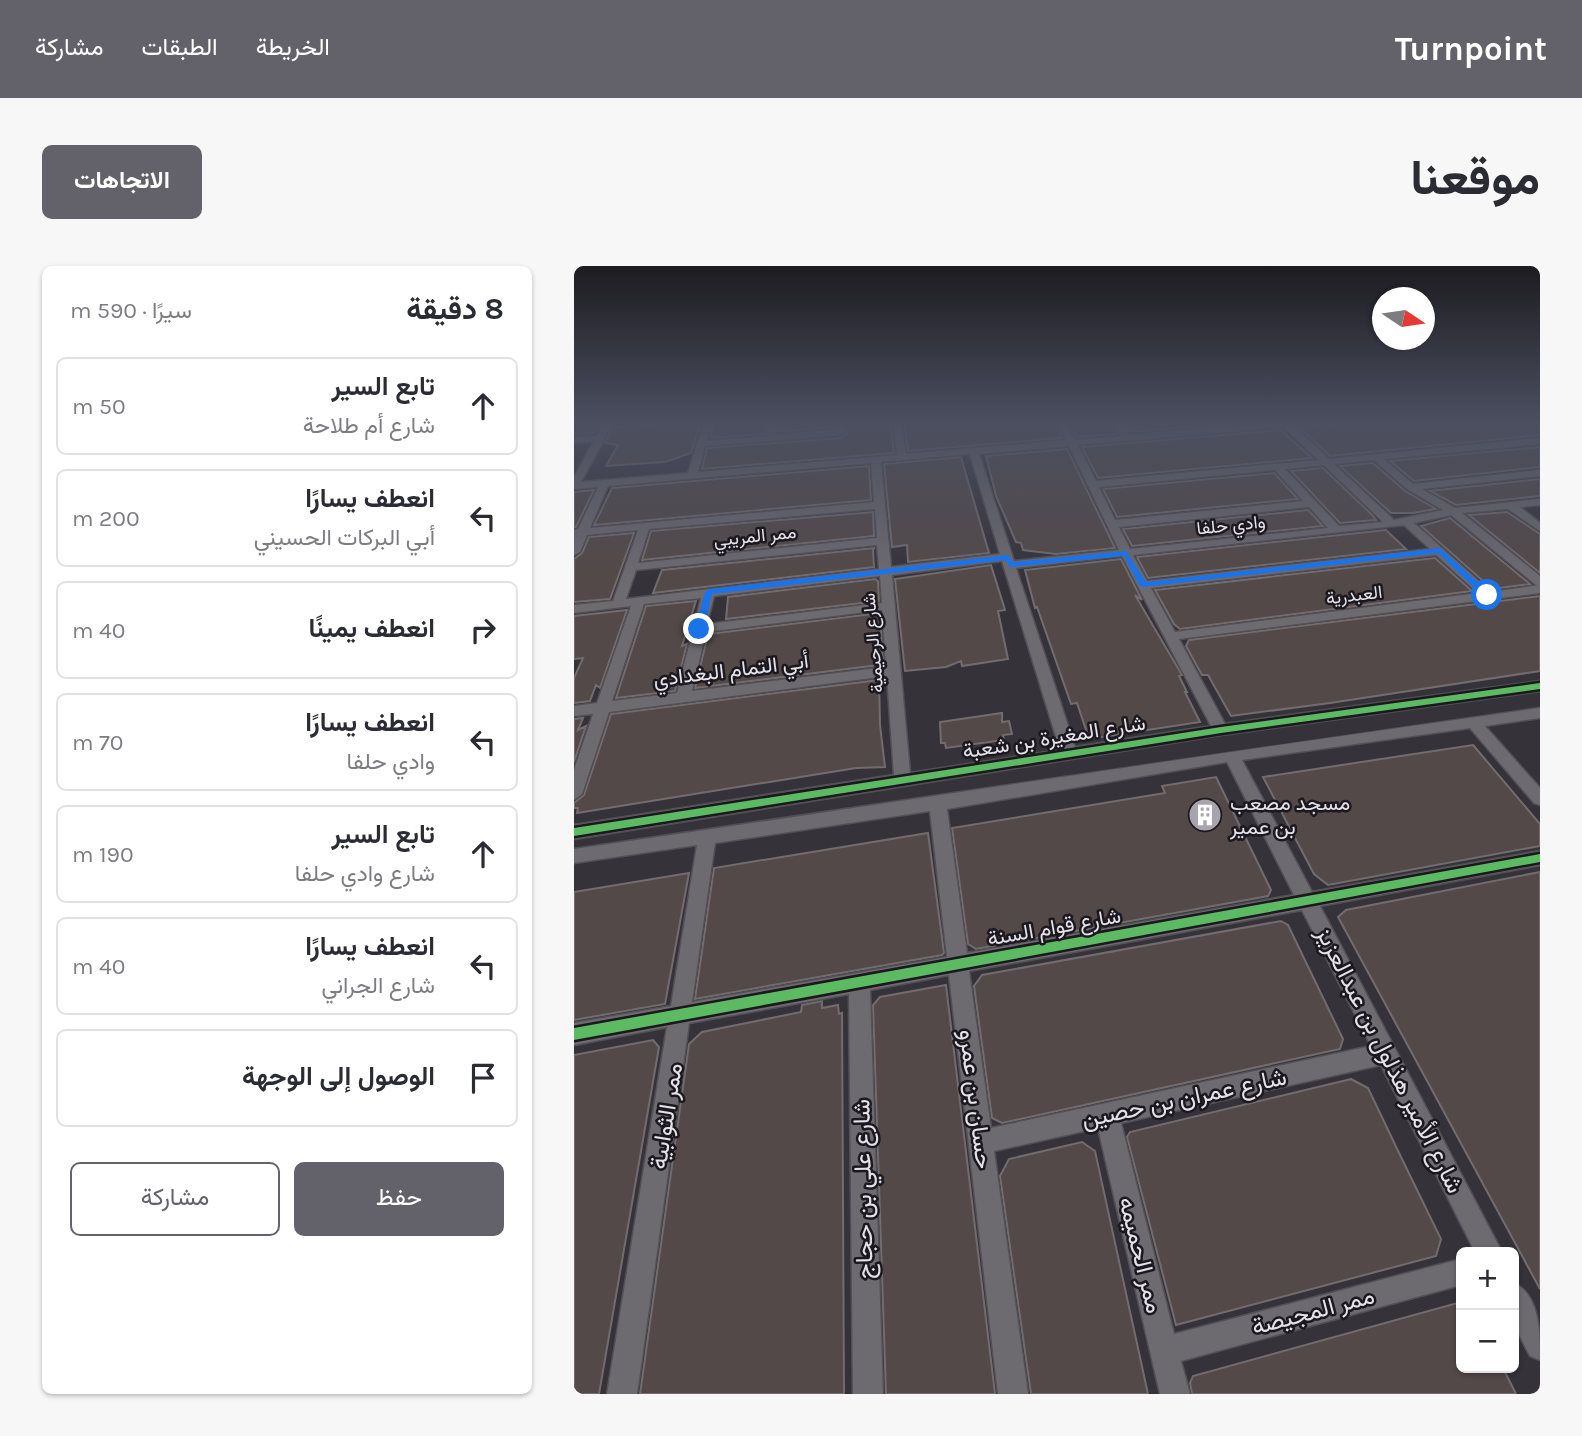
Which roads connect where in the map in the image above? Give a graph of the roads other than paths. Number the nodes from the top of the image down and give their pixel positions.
1 (705, 474) edge
2 (877, 474) edge
3 (981, 474) edge
4 (1086, 474) edge
5 (1209, 474) edge
6 (1284, 474) edge
7 (1340, 474) edge
8 (1395, 474) edge
9 (1534, 474) edge
10 (692, 476) joint
11 (604, 484) junction
12 (1091, 485) junction
13 (574, 486) edge
14 (1411, 487) junction
15 (1540, 502) edge
16 (1312, 503) junction
17 (878, 505) junction
18 (1510, 505) junction
19 (1453, 511) junction
20 (1408, 522) junction
21 (1111, 524) junction
22 (1392, 524) junction
23 (645, 526) junction
24 (1540, 528) edge
25 (1336, 530) junction
26 (579, 533) edge
27 (882, 541) junction
28 (1440, 551) junction
29 (574, 552) edge
30 (1126, 553) junction
31 (1009, 561) junction
32 (631, 567) junction
33 (885, 571) junction
34 (1540, 582) edge
35 (1143, 585) junction
36 (1540, 589) edge
37 (709, 592) junction
38 (1487, 595) junction
39 (639, 600) junction
40 (618, 603) junction
41 (887, 606) junction
42 (574, 608) edge
43 (699, 629) junction
44 (1172, 636) junction
45 (893, 671) junction
46 (1540, 686) edge
47 (683, 697) junction
48 (603, 707) junction
49 (574, 711) edge
50 (1540, 713) edge
51 (1474, 723) junction
52 (1221, 730) junction
53 (1069, 754) junction
54 (1232, 756) junction
55 (903, 781) junction
56 (574, 794) edge
57 (1540, 799) edge
58 (938, 804) junction
59 (574, 832) edge
60 (708, 838) junction
61 (574, 856) edge
62 (1540, 858) edge
63 (1309, 901) junction
64 (960, 964) junction
65 (859, 984) junction
66 (682, 1014) junction
67 (574, 1034) edge
68 (1387, 1053) junction
69 (1107, 1115) junction
70 (982, 1142) junction
71 (1486, 1247) edge
72 (1456, 1273) edge
73 (1519, 1304) edge
74 (1536, 1328) edge
75 (1164, 1351) junction
76 (622, 1394) edge
77 (868, 1394) edge
78 (1013, 1394) edge
79 (1175, 1394) edge

1 - 10 street
2 - 17 street, شارع الرحيمية
3 - 31 street
4 - 12 street
5 - 12 street
6 - 16 street
7 - 22 street
8 - 14 street
9 - 14 street
10 - 11 street
11 - 13 street
11 - 26 street
12 - 21 street
14 - 19 street
15 - 18 street, وادي حلفا
16 - 21 street
16 - 25 street
17 - 23 street
17 - 27 street, شارع الرحيمية
18 - 19 street, وادي حلفا
18 - 24 street
19 - 20 street, وادي حلفا
19 - 34 street
20 - 22 street, وادي حلفا
20 - 28 street
21 - 30 street
22 - 25 street, وادي حلفا
23 - 26 street
23 - 32 street
25 - 30 street, وادي حلفا
26 - 29 street
27 - 32 street, ممر المريبي
27 - 33 street, شارع الرحيمية
28 - 35 street
28 - 38 street
30 - 31 street, وادي حلفا
30 - 35 street
31 - 33 street, وادي حلفا
31 - 53 street
32 - 40 street
33 - 37 street, وادي حلفا
33 - 41 street, شارع الرحيمية
35 - 44 street
36 - 38 street, العبدرية
37 - 39 street, وادي حلفا
37 - 43 street
38 - 44 street, العبدرية
39 - 40 street, وادي حلفا
39 - 48 street
40 - 42 street, وادي حلفا
41 - 43 street
41 - 45 street, شارع الرحيمية
43 - 47 street
44 - 52 street
45 - 47 street, أبي التمام البغدادي
45 - 55 street, شارع الرحيمية
46 - 52 street, شارع المغيرة بن شعبة
47 - 48 street, أبي التمام البغدادي
48 - 49 street, أبي التمام البغدادي
48 - 56 street
50 - 51 street
51 - 54 street
51 - 57 street
52 - 53 street, شارع المغيرة بن شعبة
53 - 55 street, شارع المغيرة بن شعبة
54 - 58 street
54 - 63 street, شارع الأمير هذلول بن عبدالعزيز
55 - 59 street, شارع المغيرة بن شعبة
58 - 60 street
58 - 64 street, حسان بن عمرو
60 - 61 street
60 - 66 street, ممر الثوابية
62 - 63 street, شارع قوام السنة
63 - 64 street, شارع قوام السنة
63 - 68 street, شارع الأمير هذلول بن عبدالعزيز
64 - 65 street, شارع قوام السنة
64 - 70 street, حسان بن عمرو
65 - 66 street, شارع قوام السنة
65 - 77 street, شارع علي بن حجاج
66 - 67 street, شارع قوام السنة
66 - 76 street, ممر الثوابية
68 - 69 street, شارع عمران بن حصين
68 - 71 street, شارع الأمير هذلول بن عبدالعزيز
69 - 70 street, شارع عمران بن حصين
69 - 75 street, ممر الحميمه
70 - 78 street, حسان بن عمرو
72 - 75 street, ممر المجيصة
73 - 74 street
75 - 79 street, ممر الحميمه

